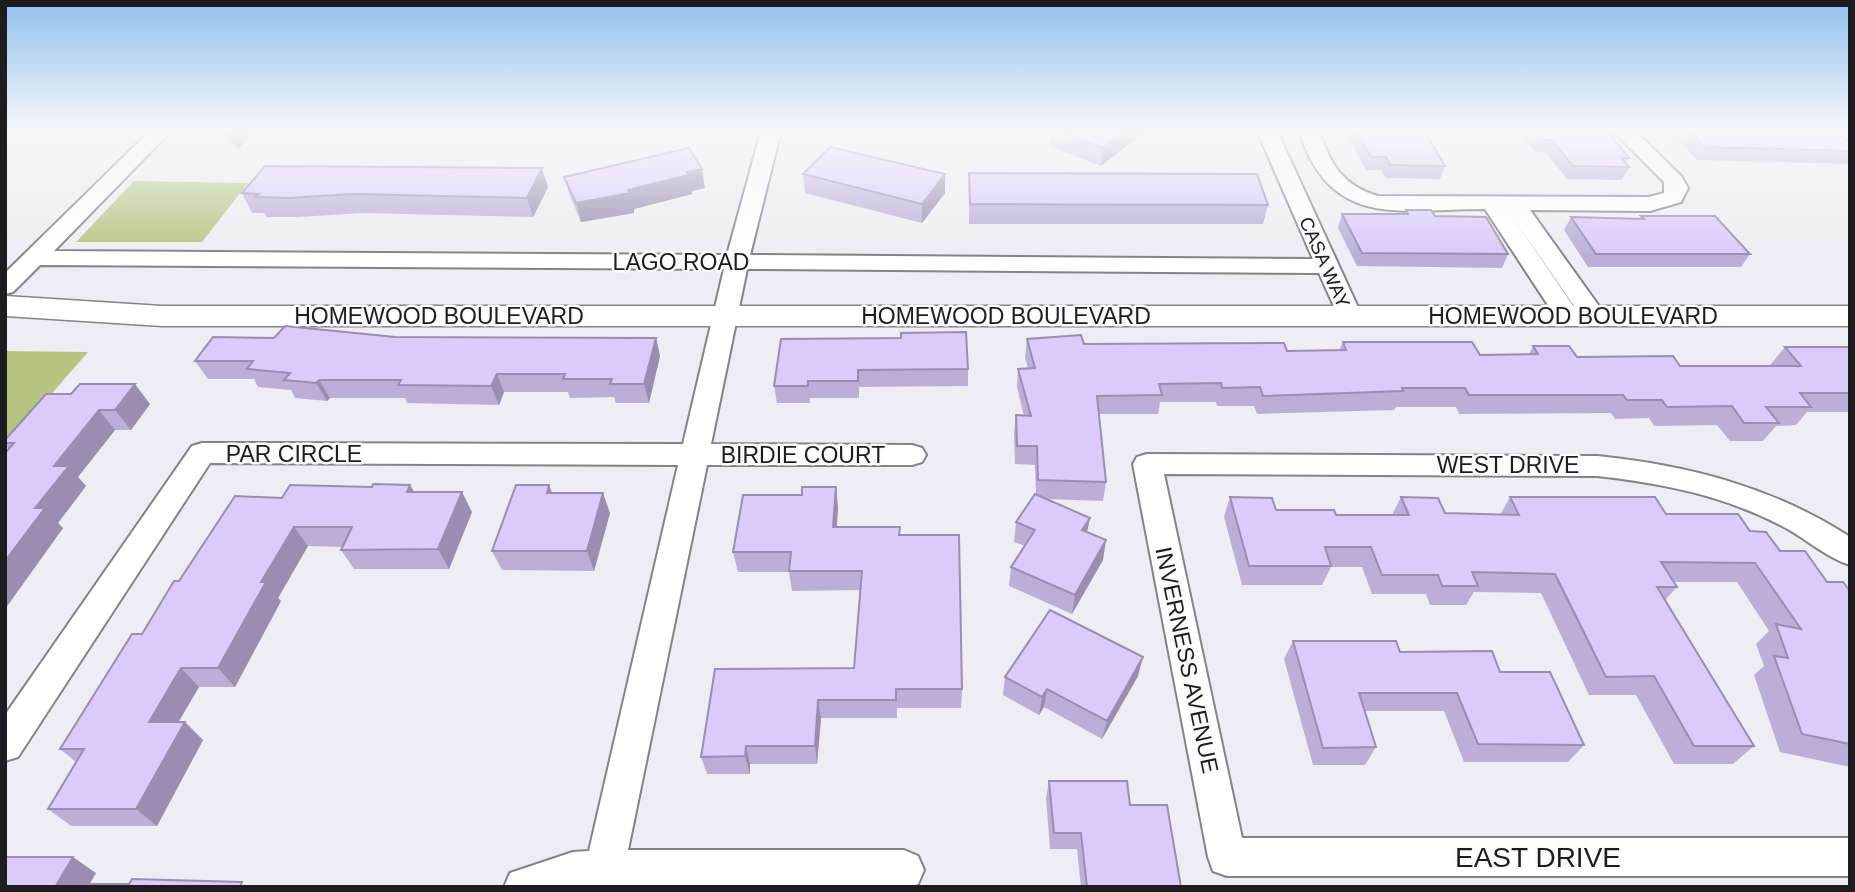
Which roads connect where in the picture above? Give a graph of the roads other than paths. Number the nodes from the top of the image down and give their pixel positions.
1 (120, 173) edge
2 (760, 173) edge
3 (1285, 173) edge
4 (1327, 173) edge
5 (1666, 173) edge
6 (1503, 204) junction
7 (35, 258) junction
8 (737, 262) junction
9 (1326, 265) junction
10 (5, 287) edge
11 (5, 306) edge
12 (162, 316) junction
13 (1350, 316) junction
14 (1581, 316) junction
15 (1850, 316) edge
16 (727, 317) junction
17 (5, 323) edge
18 (695, 455) junction
19 (912, 455) dead end
20 (1147, 464) joint
21 (1850, 553) edge
22 (5, 745) edge
23 (1227, 857) joint
24 (1850, 857) edge
25 (604, 869) junction
26 (904, 870) dead end
27 (524, 887) edge

1 - 7 street
2 - 8 street
3 - 9 street, CASA WAY
4 - 6 street
5 - 6 street
6 - 14 street
7 - 8 street, LAGO ROAD
7 - 10 street
8 - 9 street, LAGO ROAD
8 - 16 street
9 - 13 street, CASA WAY
11 - 12 street, HOMEWOOD BOULEVARD
12 - 16 street, HOMEWOOD BOULEVARD
12 - 17 street, HOMEWOOD BOULEVARD
13 - 14 street, HOMEWOOD BOULEVARD
13 - 16 street, HOMEWOOD BOULEVARD
14 - 15 street, HOMEWOOD BOULEVARD
16 - 18 street
18 - 19 street, BIRDIE COURT
18 - 22 street, PAR CIRCLE
18 - 25 street
20 - 21 street, WEST DRIVE
20 - 23 street, INVERNESS AVENUE
23 - 24 street, EAST DRIVE
25 - 26 street
25 - 27 street

